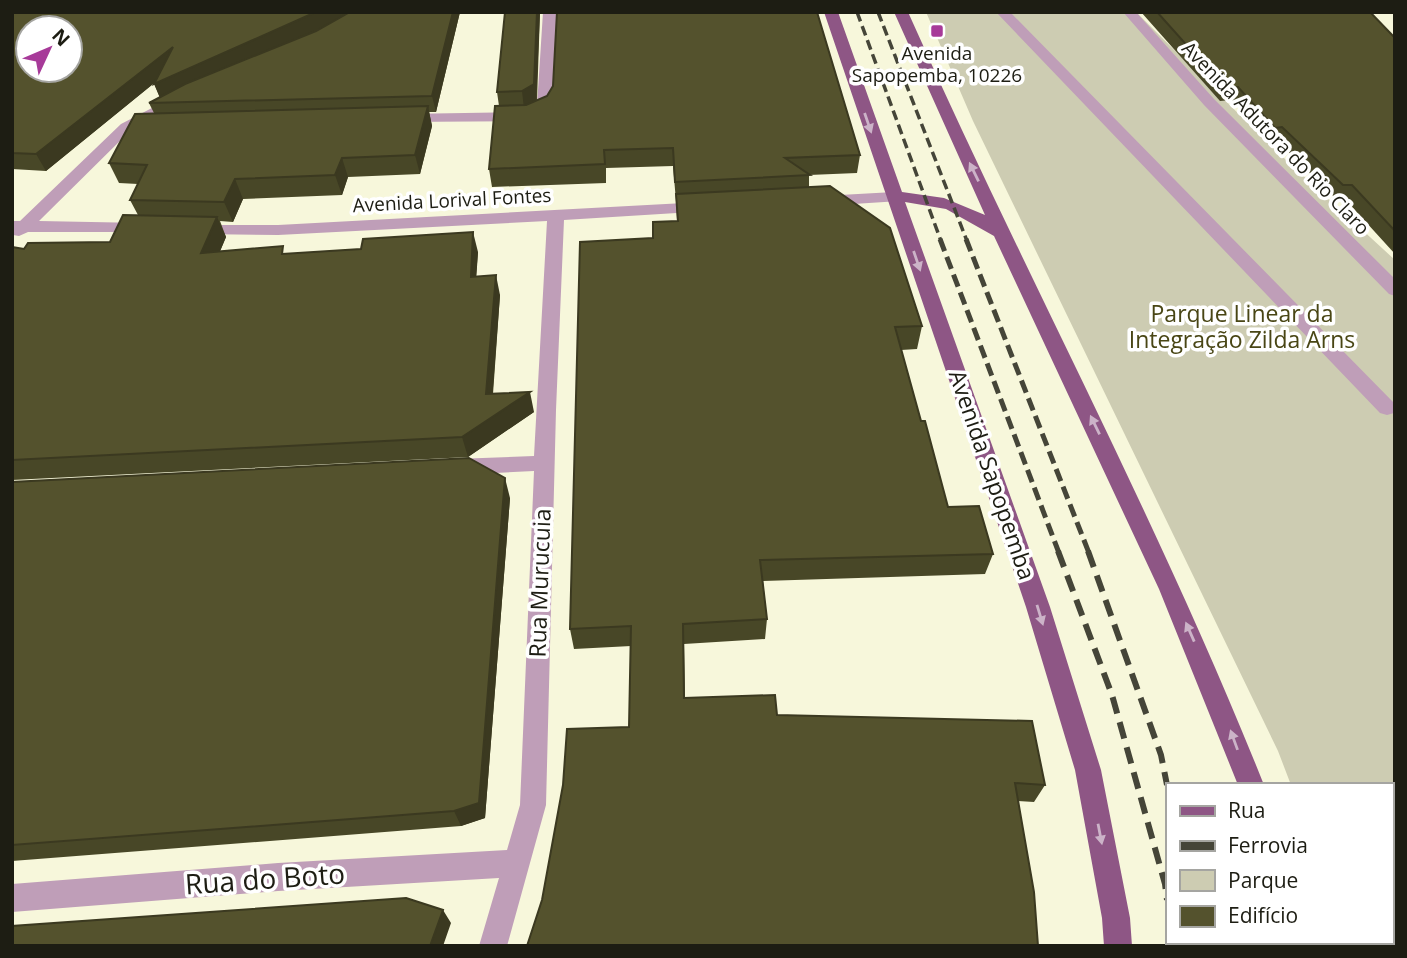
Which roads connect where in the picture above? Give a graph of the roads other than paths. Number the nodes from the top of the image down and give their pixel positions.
1 (550, 12) edge
2 (831, 12) edge
3 (901, 12) edge
4 (1002, 12) edge
5 (1129, 12) edge
6 (198, 89) edge
7 (389, 120) edge
8 (154, 127) edge
9 (126, 128) junction
10 (894, 197) junction
11 (810, 201) edge
12 (717, 206) edge
13 (556, 215) junction
14 (157, 228) edge
15 (184, 229) edge
16 (16, 230) edge
17 (1003, 234) junction
18 (1395, 290) edge
19 (1387, 408) dead end
20 (545, 463) junction
21 (435, 468) edge
22 (1250, 783) edge
23 (518, 863) junction
24 (12, 898) edge
25 (493, 946) edge
26 (1118, 946) edge

1 - 7 street
2 -> 10 main road, Avenida Sapopemba
17 -> 3 main road
4 - 19 street
5 - 18 street, Avenida Adutora do Rio Claro
6 - 9 street
8 - 9 street
9 - 16 street
10 - 11 street
10 - 17 main road
10 -> 26 main road, Avenida Sapopemba
12 - 13 street, Avenida Lorival Fontes
13 - 15 street, Avenida Lorival Fontes
13 - 20 street, Rua Murucuia
14 - 16 street
22 -> 17 main road
20 - 21 street
20 - 23 street, Rua Murucuia
23 - 24 street, Rua do Boto
23 - 25 street, Rua Murucuia

